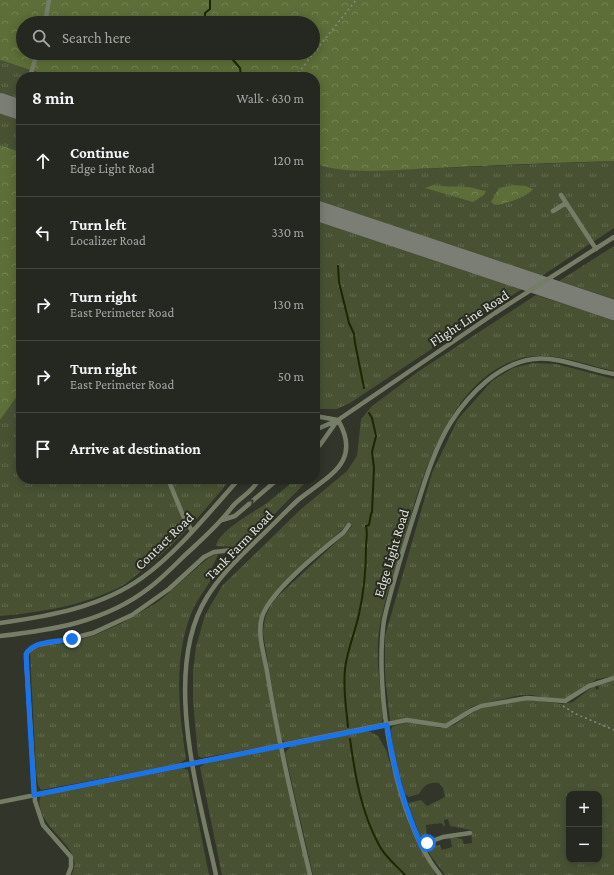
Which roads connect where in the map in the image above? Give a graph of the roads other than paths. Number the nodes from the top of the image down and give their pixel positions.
1 (49, 0) edge
2 (46, 16) edge
3 (35, 60) edge
4 (31, 72) edge
5 (561, 195) dead end
6 (566, 204) junction
7 (553, 211) dead end
8 (614, 237) edge
9 (596, 249) junction
10 (614, 374) edge
11 (320, 417) edge
12 (338, 420) junction
13 (320, 428) edge
14 (320, 443) edge
15 (320, 481) edge
16 (170, 484) edge
17 (234, 484) edge
18 (256, 484) edge
19 (272, 484) edge
20 (317, 484) edge
21 (222, 520) junction
22 (349, 525) dead end
23 (192, 531) junction
24 (246, 551) junction
25 (0, 623) edge
26 (0, 636) edge
27 (614, 678) edge
28 (387, 725) junction
29 (282, 746) junction
30 (193, 764) junction
31 (34, 795) junction
32 (0, 802) edge
33 (470, 833) dead end
34 (421, 845) junction
35 (68, 875) edge
36 (216, 875) edge
37 (310, 875) edge
38 (440, 875) edge

1 - 2 lane
3 - 4 lane
5 - 6 lane
6 - 7 lane
6 - 9 lane
8 - 9 lane, Flight Line Road
9 - 12 lane, Flight Line Road
10 - 28 lane, Edge Light Road
11 - 12 lane
12 - 13 lane, Flight Line Road
12 - 14 lane, Flight Line Road
12 - 15 lane, Tank Farm Road
16 - 23 lane
17 - 23 lane, Contact Road
18 - 21 lane
21 -> 19 lane
20 - 24 lane, Tank Farm Road
21 - 26 lane
22 - 29 lane
23 - 25 lane, Contact Road
24 - 30 lane, Tank Farm Road
24 - 31 lane
27 - 28 lane
28 - 29 lane
28 - 34 lane, Edge Light Road
29 - 30 lane
29 - 37 lane
30 - 31 lane
30 - 36 lane, Tank Farm Road
31 - 32 lane
31 - 35 lane
33 - 34 lane
34 - 38 lane, Edge Light Road

